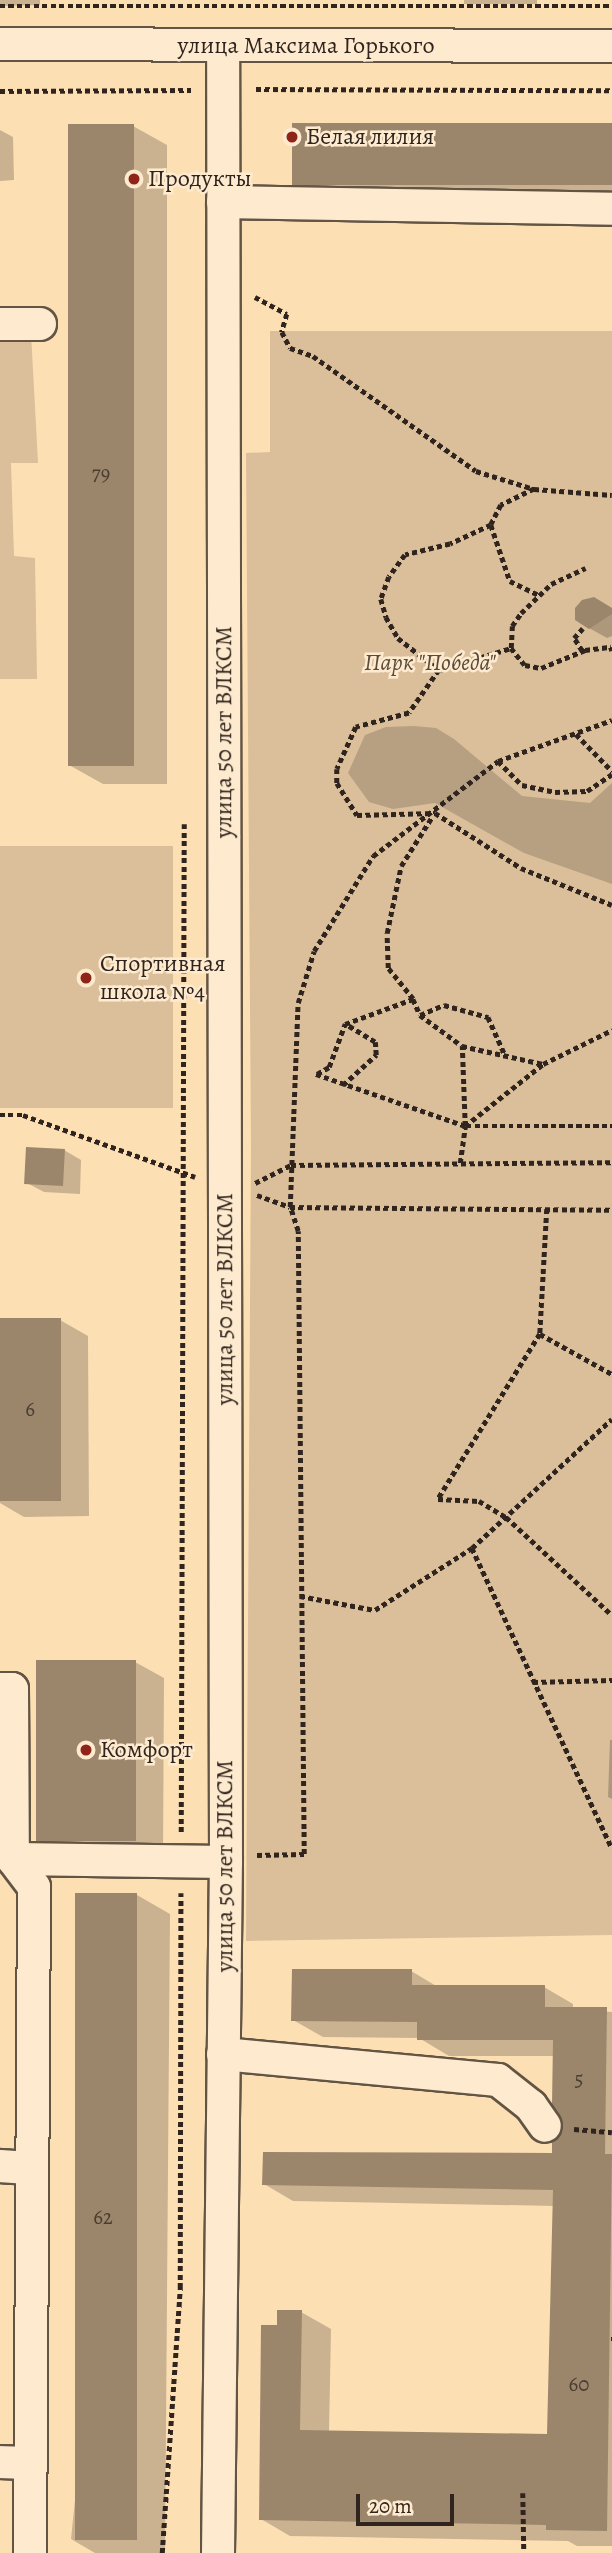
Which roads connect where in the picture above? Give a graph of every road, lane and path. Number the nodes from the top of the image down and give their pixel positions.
1 (0, 6) edge
2 (612, 6) edge
3 (0, 44) edge
4 (223, 46) junction
5 (612, 46) edge
6 (223, 89) junction
7 (612, 90) edge
8 (0, 91) edge
9 (223, 202) junction
10 (612, 209) edge
11 (223, 287) junction
12 (0, 324) edge
13 (40, 324) dead end
14 (534, 489) junction
15 (612, 495) edge
16 (491, 525) junction
17 (585, 568) dead end
18 (539, 595) junction
19 (583, 628) dead end
20 (511, 648) junction
21 (582, 651) junction
22 (612, 651) edge
23 (439, 670) junction
24 (612, 720) edge
25 (576, 733) junction
26 (498, 761) junction
27 (612, 772) edge
28 (435, 813) junction
29 (184, 824) dead end
30 (612, 905) edge
31 (413, 999) junction
32 (420, 1015) junction
33 (345, 1024) junction
34 (612, 1030) edge
35 (462, 1046) junction
36 (507, 1058) junction
37 (543, 1063) junction
38 (342, 1085) junction
39 (0, 1115) edge
40 (465, 1126) junction
41 (612, 1126) edge
42 (612, 1162) edge
43 (460, 1163) junction
44 (290, 1165) junction
45 (182, 1172) junction
46 (233, 1189) junction
47 (290, 1207) junction
48 (547, 1209) junction
49 (612, 1210) edge
50 (540, 1334) junction
51 (612, 1374) edge
52 (612, 1419) edge
53 (506, 1517) junction
54 (472, 1548) junction
55 (300, 1596) junction
56 (612, 1615) edge
57 (612, 1680) edge
58 (533, 1682) junction
59 (0, 1689) edge
60 (612, 1847) edge
61 (13, 1858) junction
62 (181, 1861) junction
63 (226, 1861) junction
64 (223, 2054) junction
65 (545, 2126) dead end
66 (0, 2166) edge
67 (31, 2168) junction
68 (14, 2463) edge
69 (523, 2493) dead end
70 (30, 2553) edge
71 (163, 2553) edge
72 (218, 2553) edge
73 (524, 2553) edge

1 - 2 path
3 - 4 street, улица Максима Горького
4 - 5 street, улица Максима Горького
4 - 6 street, улица 50 лет ВЛКСМ
6 - 7 path
6 - 8 path
6 - 9 street, улица 50 лет ВЛКСМ
9 - 10 street
9 - 11 street, улица 50 лет ВЛКСМ
11 - 14 path
11 - 46 street, улица 50 лет ВЛКСМ
12 - 13 street
14 - 15 path
14 - 16 path
16 - 18 path
16 - 23 path
17 - 18 path
18 - 20 path
19 - 21 path
20 - 21 path
20 - 23 path
21 - 22 path
23 - 28 path
24 - 25 path
25 - 26 path
25 - 27 path
26 - 27 path
26 - 28 path
28 - 30 path
28 - 31 path
28 - 44 path
29 - 45 path
31 - 32 path
31 - 33 path
32 - 35 path
32 - 36 path
33 - 38 path
33 - 38 path
34 - 37 path
35 - 36 path
35 - 40 path
36 - 37 path
37 - 40 path
38 - 40 path
39 - 45 path
40 - 41 path
40 - 43 path
42 - 43 path
43 - 44 path
44 - 46 path
44 - 47 path
45 - 46 path
45 - 62 path
46 - 47 path
46 - 63 street, улица 50 лет ВЛКСМ
47 - 48 path
47 - 55 path
48 - 49 path
48 - 50 path
50 - 51 path
50 - 53 path
52 - 53 path
53 - 54 path
53 - 56 path
54 - 55 path
54 - 58 path
55 - 63 path
57 - 58 path
58 - 60 path
59 - 61 street
61 - 62 street
61 - 67 street
62 - 63 street
62 - 71 path
63 - 64 street, улица 50 лет ВЛКСМ
64 - 65 street
64 - 72 street, улица 50 лет ВЛКСМ
66 - 67 street
67 - 68 street
68 - 70 street
69 - 73 path

